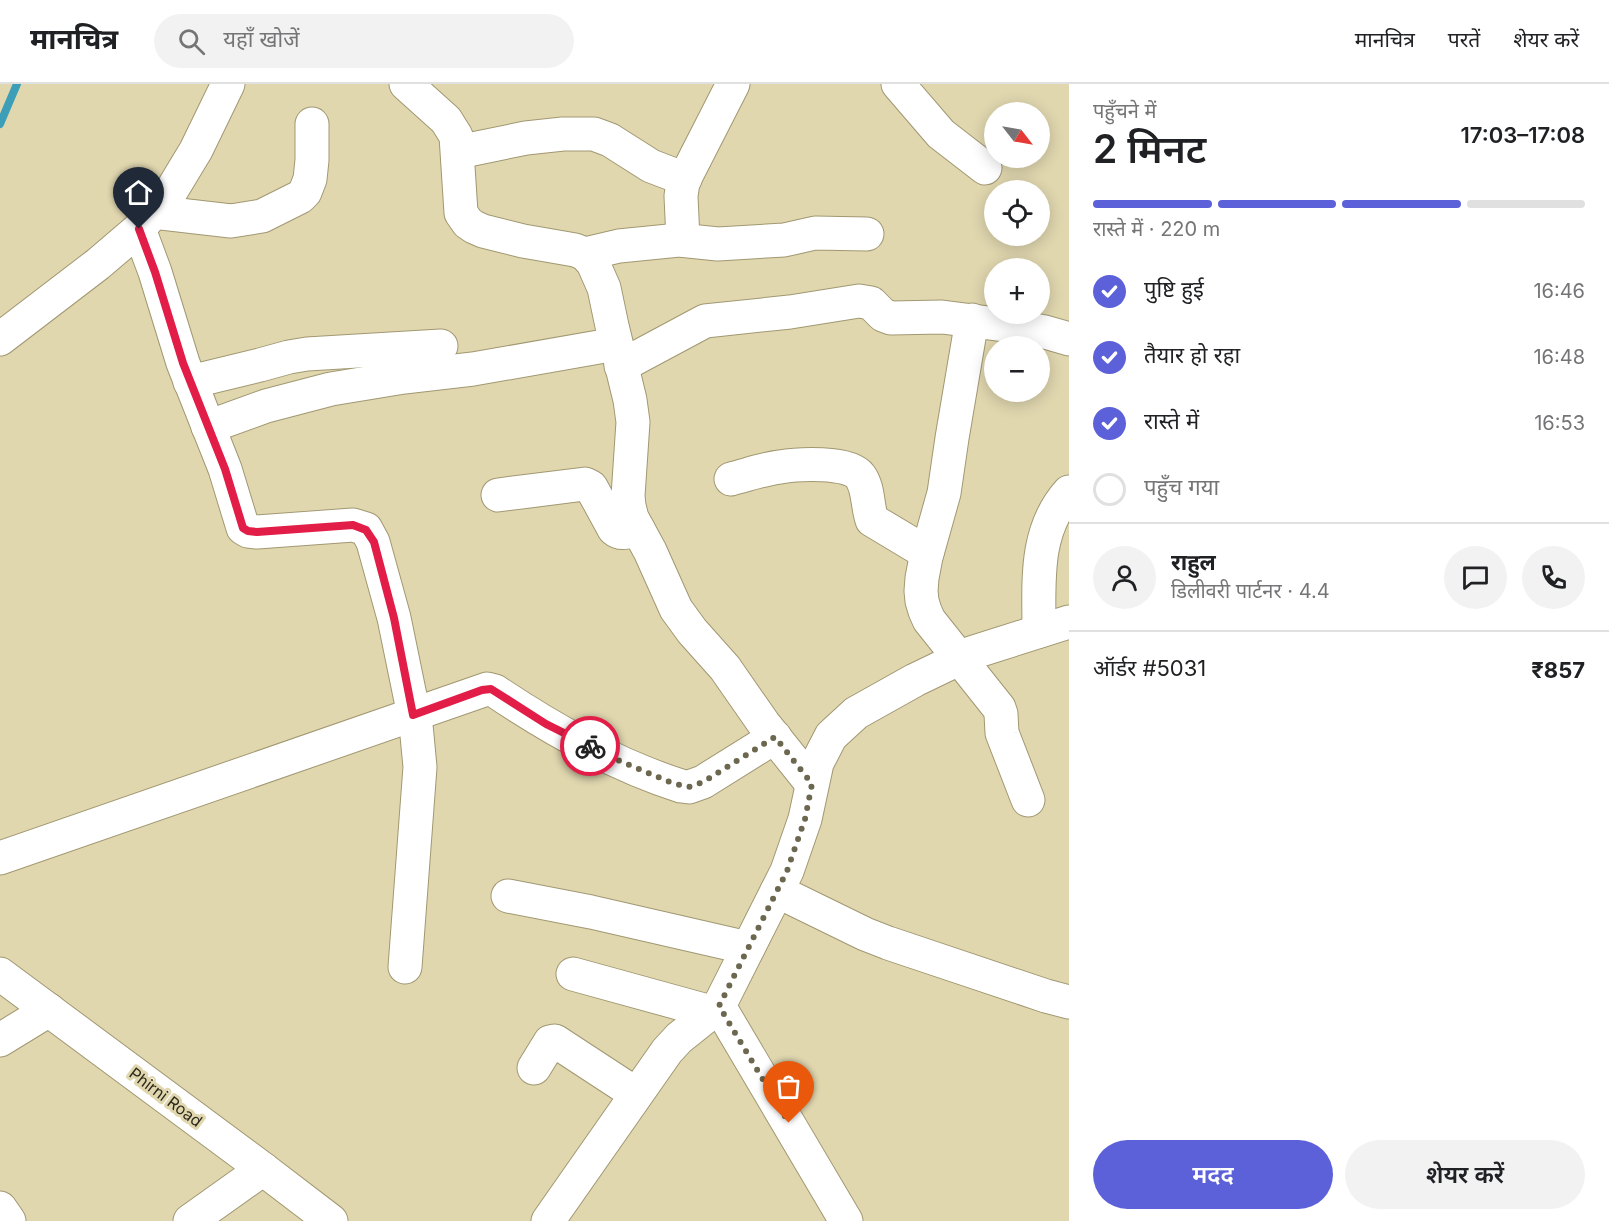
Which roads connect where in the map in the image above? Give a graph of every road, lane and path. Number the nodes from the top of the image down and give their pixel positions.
1 (228, 84) edge
2 (406, 84) edge
3 (733, 84) edge
4 (898, 84) edge
5 (312, 124) dead end
6 (458, 152) junction
7 (984, 167) edge
8 (685, 179) junction
9 (146, 220) junction
10 (867, 234) dead end
11 (683, 240) junction
12 (585, 254) junction
13 (972, 320) junction
14 (0, 339) edge
15 (1069, 339) edge
16 (441, 346) dead end
17 (619, 355) junction
18 (190, 382) junction
19 (208, 427) junction
20 (730, 479) dead end
21 (1069, 492) edge
22 (498, 495) dead end
23 (638, 529) junction
24 (927, 553) junction
25 (1054, 627) edge
26 (960, 658) junction
27 (413, 715) junction
28 (775, 737) junction
29 (812, 784) junction
30 (1028, 800) dead end
31 (0, 858) edge
32 (777, 891) junction
33 (508, 896) dead end
34 (748, 948) junction
35 (405, 967) dead end
36 (0, 974) edge
37 (573, 974) dead end
38 (1069, 1002) edge
39 (715, 1009) junction
40 (49, 1010) junction
41 (0, 1040) edge
42 (534, 1068) dead end
43 (636, 1094) junction
44 (263, 1169) junction
45 (0, 1208) edge
46 (9, 1221) edge
47 (190, 1221) edge
48 (331, 1221) edge
49 (548, 1221) edge
50 (846, 1221) edge

1 - 9 street
2 - 6 street
3 - 8 street
4 - 7 street
5 - 9 street
6 - 8 street
6 - 12 street
8 - 11 street
9 - 14 street
9 - 18 street
10 - 11 street
11 - 12 street
12 - 17 street
13 - 15 street
13 - 17 street
13 - 24 street
16 - 18 street
17 - 19 street
17 - 23 street
18 - 19 street
19 - 27 street
20 - 24 street
21 - 25 street
22 - 23 street
23 - 28 street
24 - 26 street
25 - 26 street
26 - 29 street
26 - 30 street
27 - 28 street
27 - 31 street
27 - 35 street
28 - 29 street
29 - 32 street
32 - 34 street
32 - 38 street
33 - 34 street
34 - 39 street
36 - 40 street, Phirni Road
37 - 39 street
39 - 43 street
39 - 50 street
40 - 41 street
40 - 44 street, Phirni Road
42 - 43 street
43 - 49 street
44 - 47 street
44 - 48 street, Phirni Road
45 - 46 street

